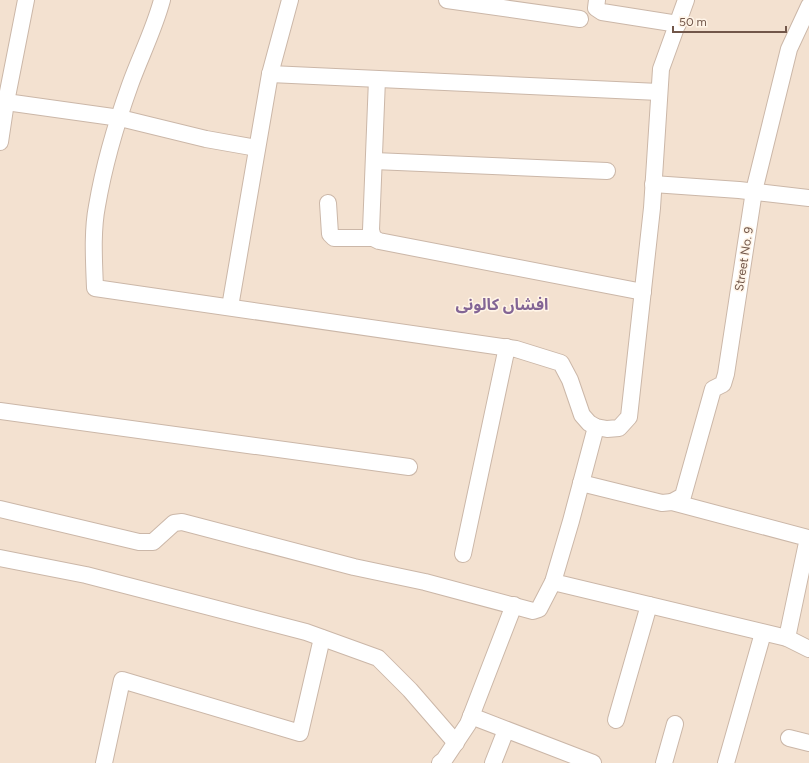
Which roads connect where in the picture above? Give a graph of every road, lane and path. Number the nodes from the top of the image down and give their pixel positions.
1 (26, 0) edge
2 (162, 0) edge
3 (290, 0) edge
4 (447, 0) edge
5 (597, 0) edge
6 (686, 0) edge
7 (809, 6) edge
8 (580, 19) dead end
9 (678, 24) junction
10 (270, 74) junction
11 (376, 78) junction
12 (659, 92) junction
13 (3, 102) edge
14 (120, 118) junction
15 (0, 142) edge
16 (258, 148) junction
17 (374, 161) junction
18 (607, 171) dead end
19 (653, 184) junction
20 (754, 191) junction
21 (809, 198) edge
22 (328, 203) dead end
23 (373, 238) junction
24 (643, 292) junction
25 (230, 307) junction
26 (507, 347) junction
27 (0, 411) edge
28 (596, 426) junction
29 (409, 467) dead end
30 (581, 483) junction
31 (672, 502) junction
32 (0, 509) edge
33 (809, 538) edge
34 (463, 554) dead end
35 (0, 558) edge
36 (553, 582) junction
37 (514, 605) junction
38 (649, 605) junction
39 (763, 633) junction
40 (322, 638) junction
41 (787, 638) junction
42 (809, 649) edge
43 (471, 716) junction
44 (616, 720) dead end
45 (675, 724) dead end
46 (506, 730) junction
47 (789, 738) dead end
48 (456, 743) junction
49 (809, 743) edge
50 (104, 763) edge
51 (440, 763) edge
52 (493, 763) edge
53 (593, 763) edge
54 (664, 763) edge
55 (726, 763) edge

1 - 13 street
2 - 14 street
3 - 10 street
4 - 8 street
5 - 9 street
6 - 9 street
7 - 20 street, Street No. 9
9 - 12 street
10 - 11 street
10 - 16 street
11 - 12 street
11 - 17 street
12 - 19 street
13 - 14 street
13 - 15 street
14 - 16 street
14 - 25 street
16 - 25 street
17 - 18 street
17 - 23 street
19 - 20 street
19 - 24 street
20 - 21 street
20 - 31 street, Street No. 9
22 - 23 street
23 - 24 street
24 - 28 street
25 - 26 street
26 - 28 street
26 - 34 street
27 - 29 street
28 - 30 street
30 - 31 street
30 - 36 street
31 - 33 street
32 - 37 street
33 - 41 street
35 - 40 street
36 - 37 street
36 - 38 street
37 - 43 street
38 - 39 street
38 - 44 street
39 - 41 street
39 - 55 street
40 - 48 street
40 - 50 street
41 - 42 street
43 - 46 street
43 - 48 street
45 - 54 street
46 - 52 street
46 - 53 street
47 - 49 street
48 - 51 street

